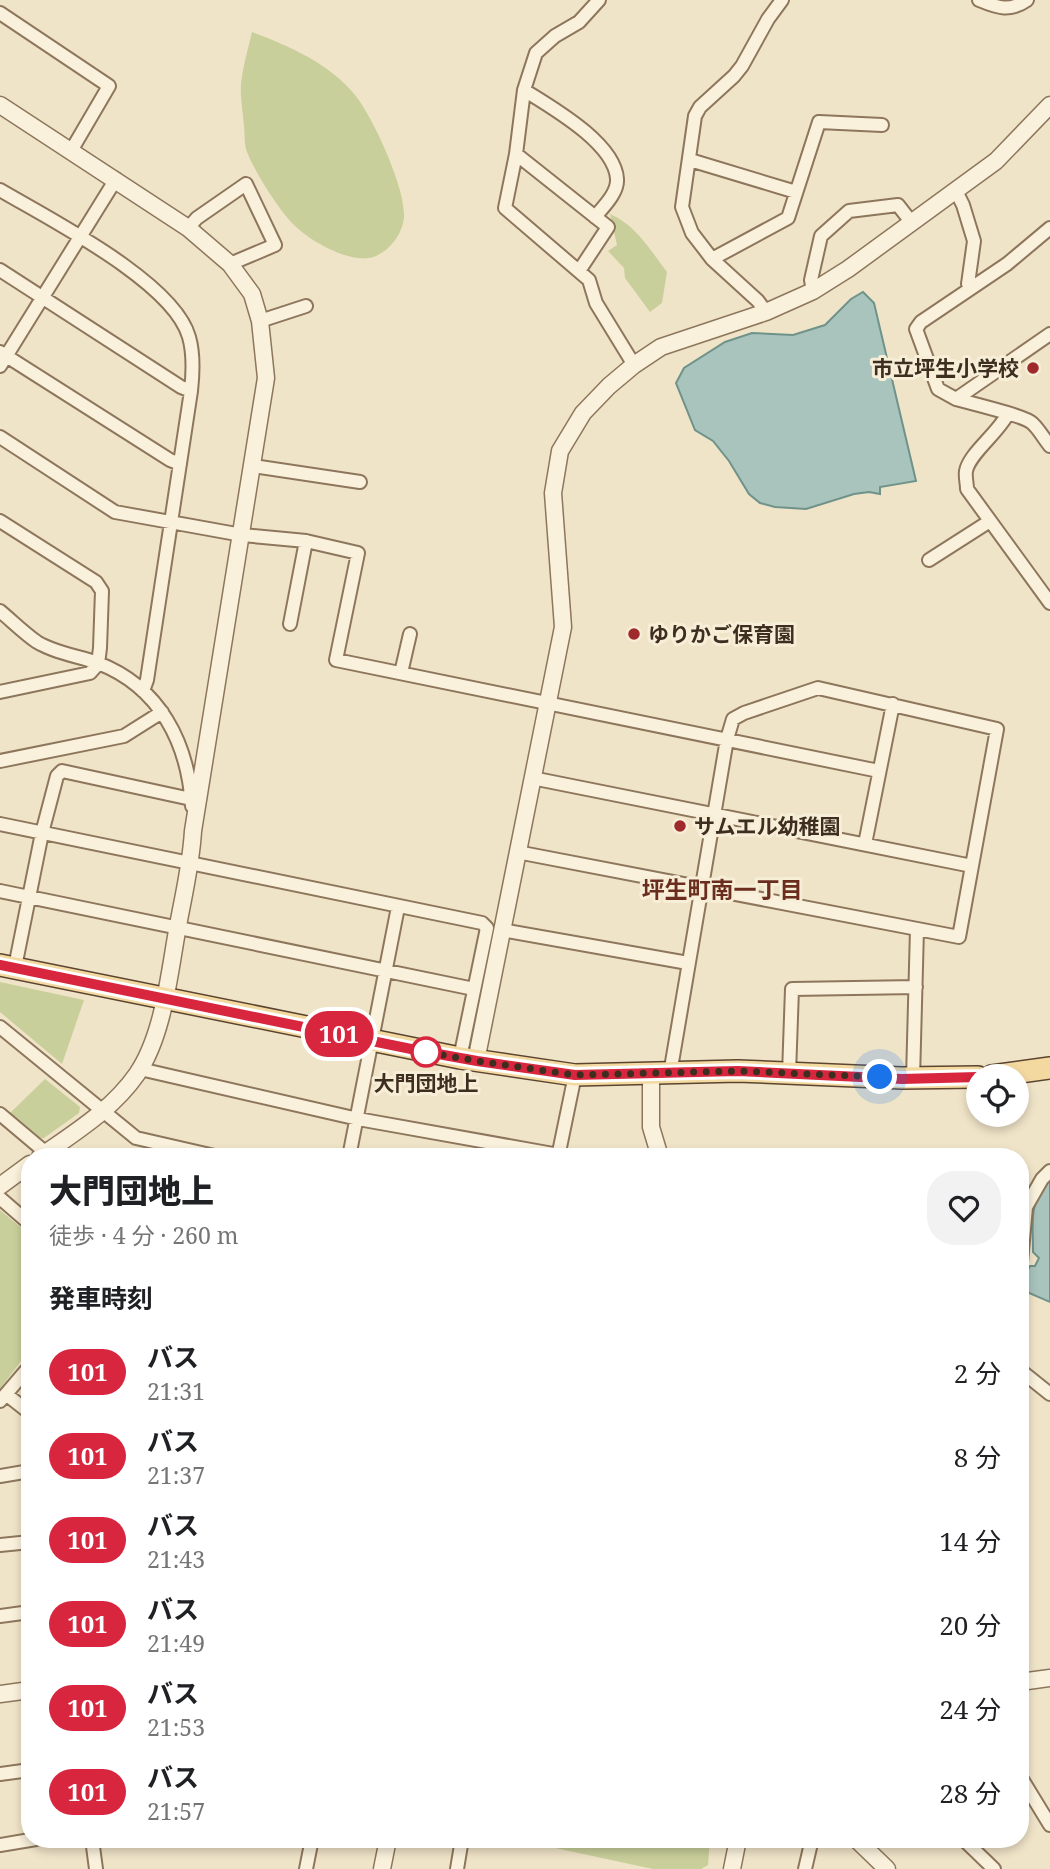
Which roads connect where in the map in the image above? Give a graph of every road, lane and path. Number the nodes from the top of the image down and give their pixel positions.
1 (598, 0) edge
2 (782, 0) edge
3 (979, 0) edge
4 (1027, 0) edge
5 (0, 13) edge
6 (524, 90) junction
7 (0, 105) edge
8 (1050, 105) edge
9 (882, 125) dead end
10 (71, 151) junction
11 (516, 153) junction
12 (690, 160) junction
13 (116, 179) junction
14 (0, 190) edge
15 (957, 191) junction
16 (796, 192) junction
17 (595, 217) junction
18 (912, 223) junction
19 (188, 228) junction
20 (1050, 228) edge
21 (80, 238) junction
22 (712, 259) junction
23 (230, 264) junction
24 (0, 270) edge
25 (579, 271) junction
26 (971, 287) junction
27 (813, 291) junction
28 (43, 297) junction
29 (306, 306) dead end
30 (766, 313) junction
31 (260, 321) junction
32 (1050, 334) edge
33 (2, 358) edge
34 (634, 365) junction
35 (191, 391) junction
36 (956, 399) junction
37 (1007, 415) junction
38 (0, 437) edge
39 (1050, 446) edge
40 (180, 464) junction
41 (253, 466) junction
42 (360, 482) dead end
43 (0, 521) edge
44 (990, 521) junction
45 (172, 522) junction
46 (242, 535) junction
47 (306, 541) junction
48 (929, 560) dead end
49 (1050, 603) edge
50 (0, 611) edge
51 (290, 624) dead end
52 (410, 634) dead end
53 (98, 663) junction
54 (401, 673) junction
55 (143, 691) junction
56 (0, 692) edge
57 (548, 702) junction
58 (893, 704) junction
59 (162, 712) junction
60 (727, 739) junction
61 (0, 761) edge
62 (879, 771) junction
63 (532, 778) junction
64 (191, 799) junction
65 (714, 813) junction
66 (0, 824) edge
67 (193, 831) junction
68 (42, 833) junction
69 (864, 844) junction
70 (517, 852) junction
71 (192, 863) junction
72 (972, 866) junction
73 (702, 887) junction
74 (0, 891) edge
75 (29, 898) junction
76 (398, 907) junction
77 (178, 928) junction
78 (917, 929) junction
79 (502, 930) junction
80 (688, 963) junction
81 (8, 966) edge
82 (384, 970) junction
83 (916, 987) junction
84 (474, 989) junction
85 (165, 998) junction
86 (0, 1027) edge
87 (371, 1041) junction
88 (468, 1060) junction
89 (140, 1069) junction
90 (1050, 1069) edge
91 (1029, 1072) edge
92 (661, 1074) junction
93 (789, 1074) junction
94 (575, 1075) junction
95 (966, 1077) edge
96 (913, 1079) junction
97 (104, 1112) junction
98 (0, 1114) edge
99 (358, 1119) junction
100 (38, 1148) edge
101 (55, 1148) edge
102 (178, 1148) edge
103 (351, 1148) edge
104 (515, 1148) edge
105 (560, 1148) edge
106 (657, 1148) edge
107 (21, 1171) edge
108 (1050, 1171) edge
109 (0, 1186) edge
110 (0, 1198) edge
111 (1029, 1202) edge
112 (21, 1216) edge
113 (21, 1377) edge
114 (1029, 1377) edge
115 (1050, 1394) edge
116 (3, 1398) edge
117 (21, 1408) edge
118 (21, 1472) edge
119 (0, 1476) edge
120 (21, 1543) edge
121 (0, 1545) edge
122 (21, 1613) edge
123 (0, 1616) edge
124 (1050, 1678) edge
125 (1029, 1681) edge
126 (21, 1691) edge
127 (0, 1694) edge
128 (21, 1771) edge
129 (0, 1774) edge
130 (1029, 1791) edge
131 (1050, 1825) edge
132 (21, 1842) edge
133 (0, 1845) edge
134 (93, 1848) edge
135 (310, 1848) edge
136 (386, 1848) edge
137 (461, 1848) edge
138 (736, 1848) edge
139 (810, 1848) edge
140 (865, 1848) edge
141 (972, 1848) edge
142 (96, 1869) edge
143 (306, 1869) edge
144 (382, 1869) edge
145 (457, 1869) edge
146 (732, 1869) edge
147 (805, 1869) edge
148 (887, 1869) edge
149 (994, 1869) edge

1 - 6 street
2 - 12 street
3 - 4 street
5 - 10 street
6 - 11 street
6 - 17 street
7 - 10 street
8 - 15 street
9 - 16 street
10 - 13 street
11 - 17 street
11 - 25 street
12 - 16 street
12 - 22 street
13 - 19 street
13 - 21 street
14 - 21 street
15 - 18 street
15 - 26 street
16 - 22 street
17 - 25 street
18 - 27 street
18 - 27 street
19 - 23 street
19 - 23 street
20 - 26 street
21 - 28 street
21 - 35 street
22 - 30 street
23 - 31 street
24 - 28 street
25 - 34 street
26 - 36 street
27 - 30 street
28 - 33 street
28 - 35 street
29 - 31 street
30 - 34 street
31 - 41 street
32 - 36 street
33 - 40 street
34 - 57 street
35 - 40 street
36 - 37 street
37 - 39 street
37 - 44 street
38 - 45 street
40 - 45 street
41 - 42 street
41 - 46 street
43 - 53 street
44 - 48 street
44 - 49 street
45 - 46 street
45 - 55 street
46 - 47 street
46 - 67 street
47 - 51 street
47 - 54 street
50 - 53 street
52 - 54 street
53 - 55 street
53 - 56 street
54 - 57 street
55 - 59 street
57 - 60 street
57 - 63 street
58 - 60 street
58 - 62 street
58 - 72 street
59 - 61 street
59 - 64 street
60 - 62 street
60 - 65 street
62 - 69 street
63 - 65 street
63 - 70 street
64 - 67 street
64 - 68 street
65 - 69 street
65 - 73 street
66 - 68 street
67 - 71 street
68 - 71 street
68 - 75 street
69 - 72 street
70 - 73 street
70 - 79 street
71 - 76 street
71 - 77 street
72 - 78 street
73 - 78 street
73 - 80 street
74 - 75 street
75 - 77 street
75 - 81 street
76 - 82 street
76 - 84 street
77 - 82 street
77 - 85 street
78 - 83 street
79 - 80 street
79 - 88 street
80 - 92 street
81 - 85 main road
82 - 84 street
82 - 87 street
83 - 93 street
83 - 96 street
84 - 88 street
85 - 87 main road
85 - 89 street
86 - 97 street
87 - 88 main road
87 - 99 street
88 - 94 main road
89 - 97 street
89 - 99 street
90 - 91 main road
92 - 93 main road
92 - 94 main road
92 - 106 street
93 - 96 main road
94 - 105 street
95 - 96 main road
97 - 101 street
97 - 102 street
98 - 100 street
99 - 103 street
99 - 104 street
107 - 109 street
108 - 111 street
110 - 112 street
113 - 116 street
114 - 115 street
116 - 117 street
118 - 119 street
120 - 121 street
122 - 123 street
124 - 125 street
126 - 127 street
128 - 129 street
130 - 131 street
132 - 133 street
134 - 142 street
135 - 143 street
136 - 144 street
137 - 145 street
138 - 146 street
139 - 147 street
140 - 148 street
141 - 149 street

